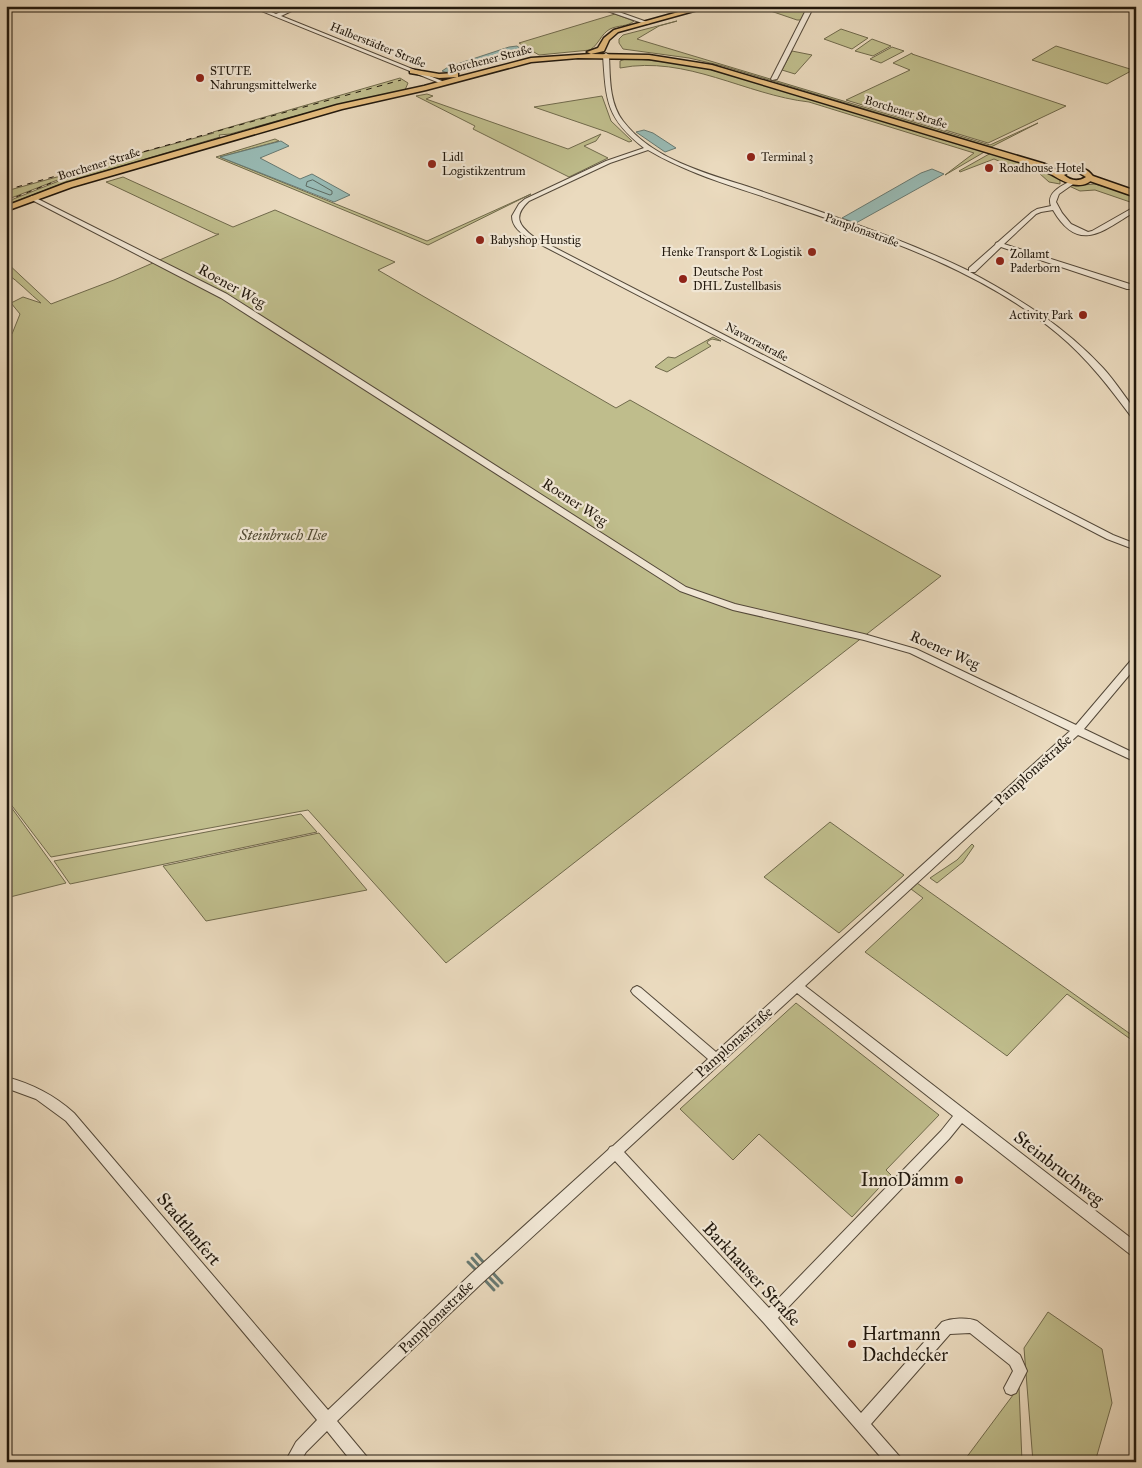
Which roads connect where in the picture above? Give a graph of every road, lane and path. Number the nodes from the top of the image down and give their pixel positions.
1 (252, 6) edge
2 (299, 6) edge
3 (596, 6) edge
4 (708, 6) edge
5 (811, 6) edge
6 (276, 16) junction
7 (647, 23) junction
8 (609, 37) junction
9 (616, 50) dead end
10 (606, 55) junction
11 (649, 57) junction
12 (544, 58) junction
13 (413, 72) junction
14 (477, 73) junction
15 (774, 79) dead end
16 (444, 83) junction
17 (415, 91) junction
18 (648, 148) junction
19 (1062, 174) junction
20 (1088, 180) junction
21 (1073, 182) junction
22 (1061, 188) junction
23 (1136, 194) edge
24 (32, 198) junction
25 (6, 208) edge
26 (1055, 208) junction
27 (1136, 208) edge
28 (998, 244) junction
29 (972, 270) dead end
30 (1130, 287) dead end
31 (1132, 404) edge
32 (1136, 417) edge
33 (1136, 547) edge
34 (1136, 660) edge
35 (1078, 729) junction
36 (1136, 758) edge
37 (796, 985) junction
38 (637, 991) dead end
39 (716, 1059) junction
40 (6, 1082) edge
41 (961, 1115) junction
42 (614, 1151) junction
43 (1136, 1250) edge
44 (769, 1318) junction
45 (1011, 1388) dead end
46 (327, 1421) junction
47 (861, 1424) junction
48 (292, 1462) edge
49 (362, 1462) edge
50 (895, 1462) edge

1 - 6 street, Halberstädter Straße
2 - 6 street
3 - 7 street
4 - 7 main road
5 - 15 street
6 - 13 street, Halberstädter Straße
7 - 8 main road
8 - 10 main road
8 - 12 main road
9 - 11 main road
10 - 11 main road, Borchener Straße
10 - 12 main road, Borchener Straße
10 - 18 street, Pamplonastraße
11 - 19 main road, Borchener Straße
12 - 14 main road, Borchener Straße
13 - 14 main road
13 - 16 street, Halberstädter Straße
13 - 17 main road
14 - 16 main road, Borchener Straße
16 - 17 main road, Borchener Straße
17 - 24 main road, Borchener Straße
18 - 31 street, Pamplonastraße
18 - 33 street, Navarrastraße
19 - 20 main road
19 - 21 main road
19 - 22 street
20 - 21 main road
20 - 23 highway
21 - 22 street
22 - 26 street
24 - 25 main road, Borchener Straße
24 - 35 street, Roener Weg
26 - 27 street
26 - 28 street
28 - 29 street
28 - 30 street
31 - 32 street, Pamplonastraße
34 - 35 street, Pamplonastraße
35 - 36 street, Roener Weg
35 - 37 street, Pamplonastraße
37 - 39 street, Pamplonastraße
37 - 41 street, Steinbruchweg
38 - 39 street
39 - 42 street, Pamplonastraße
40 - 46 street, Stadtlanfert
41 - 43 street, Steinbruchweg
41 - 44 street
42 - 44 street, Barkhauser Straße
42 - 46 street, Pamplonastraße
44 - 47 street, Barkhauser Straße
45 - 47 street
46 - 48 street, Pamplonastraße
46 - 49 street
47 - 50 street, Barkhauser Straße

